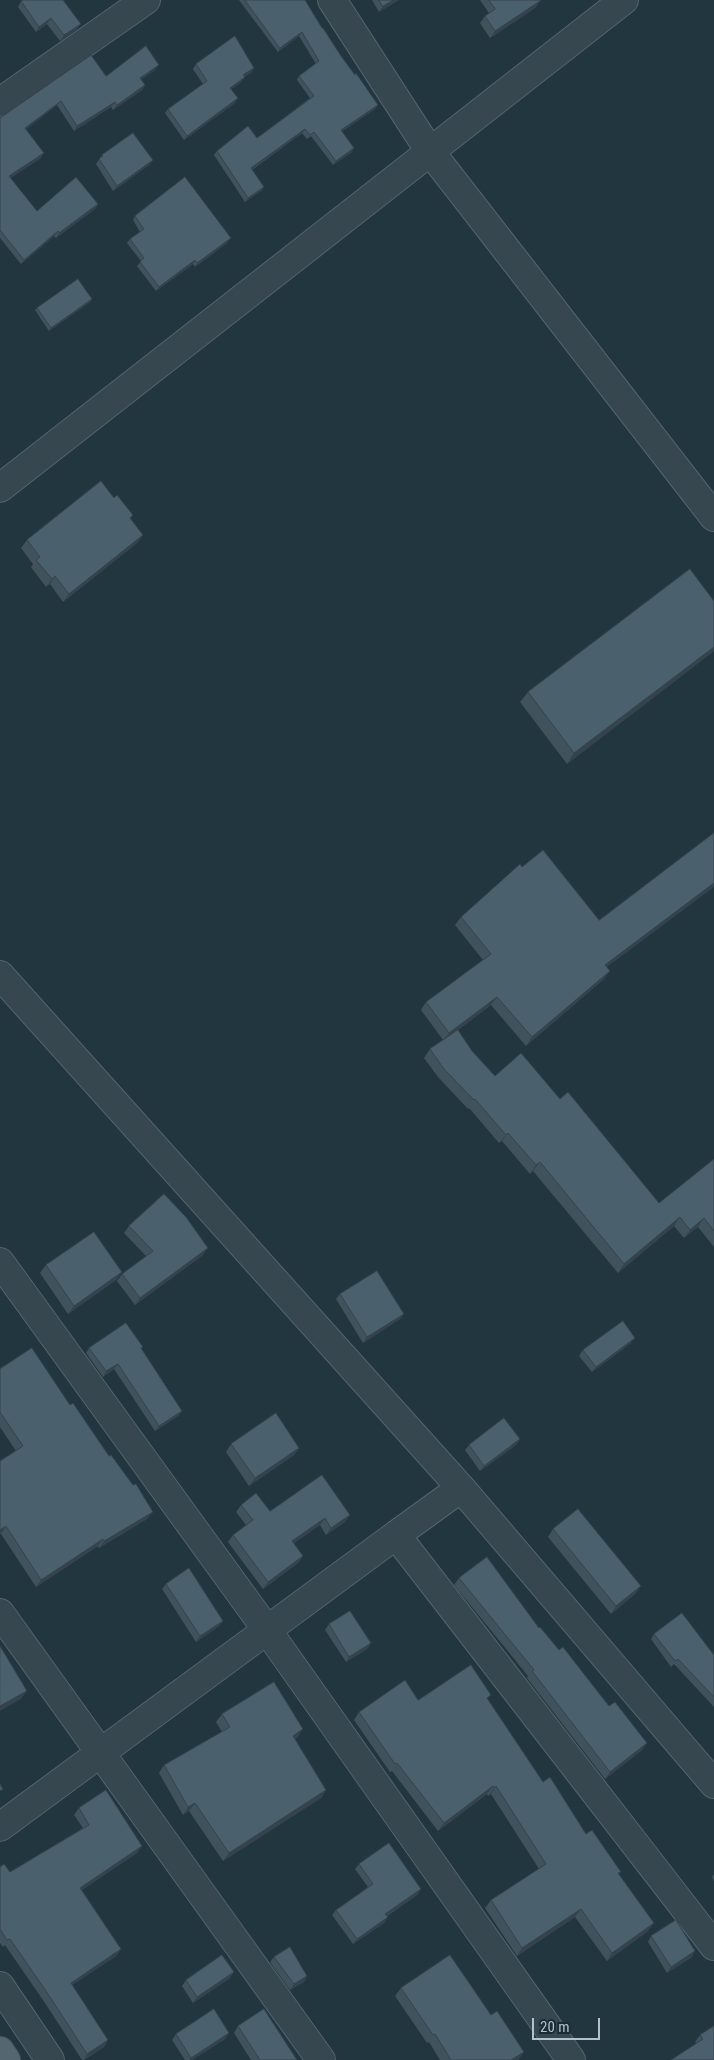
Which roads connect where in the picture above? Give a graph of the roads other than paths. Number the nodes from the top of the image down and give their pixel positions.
1 (146, 0) edge
2 (624, 0) edge
3 (334, 1) edge
4 (0, 102) edge
5 (429, 150) junction
6 (0, 488) edge
7 (714, 517) edge
8 (0, 976) edge
9 (0, 1262) edge
10 (461, 1488) junction
11 (396, 1536) junction
12 (0, 1613) edge
13 (267, 1630) junction
14 (100, 1753) junction
15 (714, 1784) edge
16 (0, 1827) edge
17 (714, 1946) edge
18 (0, 1986) edge
19 (0, 2051) edge
20 (6, 2060) edge
21 (50, 2060) edge
22 (321, 2060) edge
23 (571, 2060) edge

1 - 4 street
2 - 5 street
3 - 5 street
5 - 6 street
5 - 7 street
8 - 10 street
9 - 13 street
10 - 11 street
10 - 15 street
11 - 13 street
11 - 17 street
12 - 14 street
13 - 14 street
13 - 23 street
14 - 16 street
14 - 22 street
18 - 21 street
19 - 20 main road

